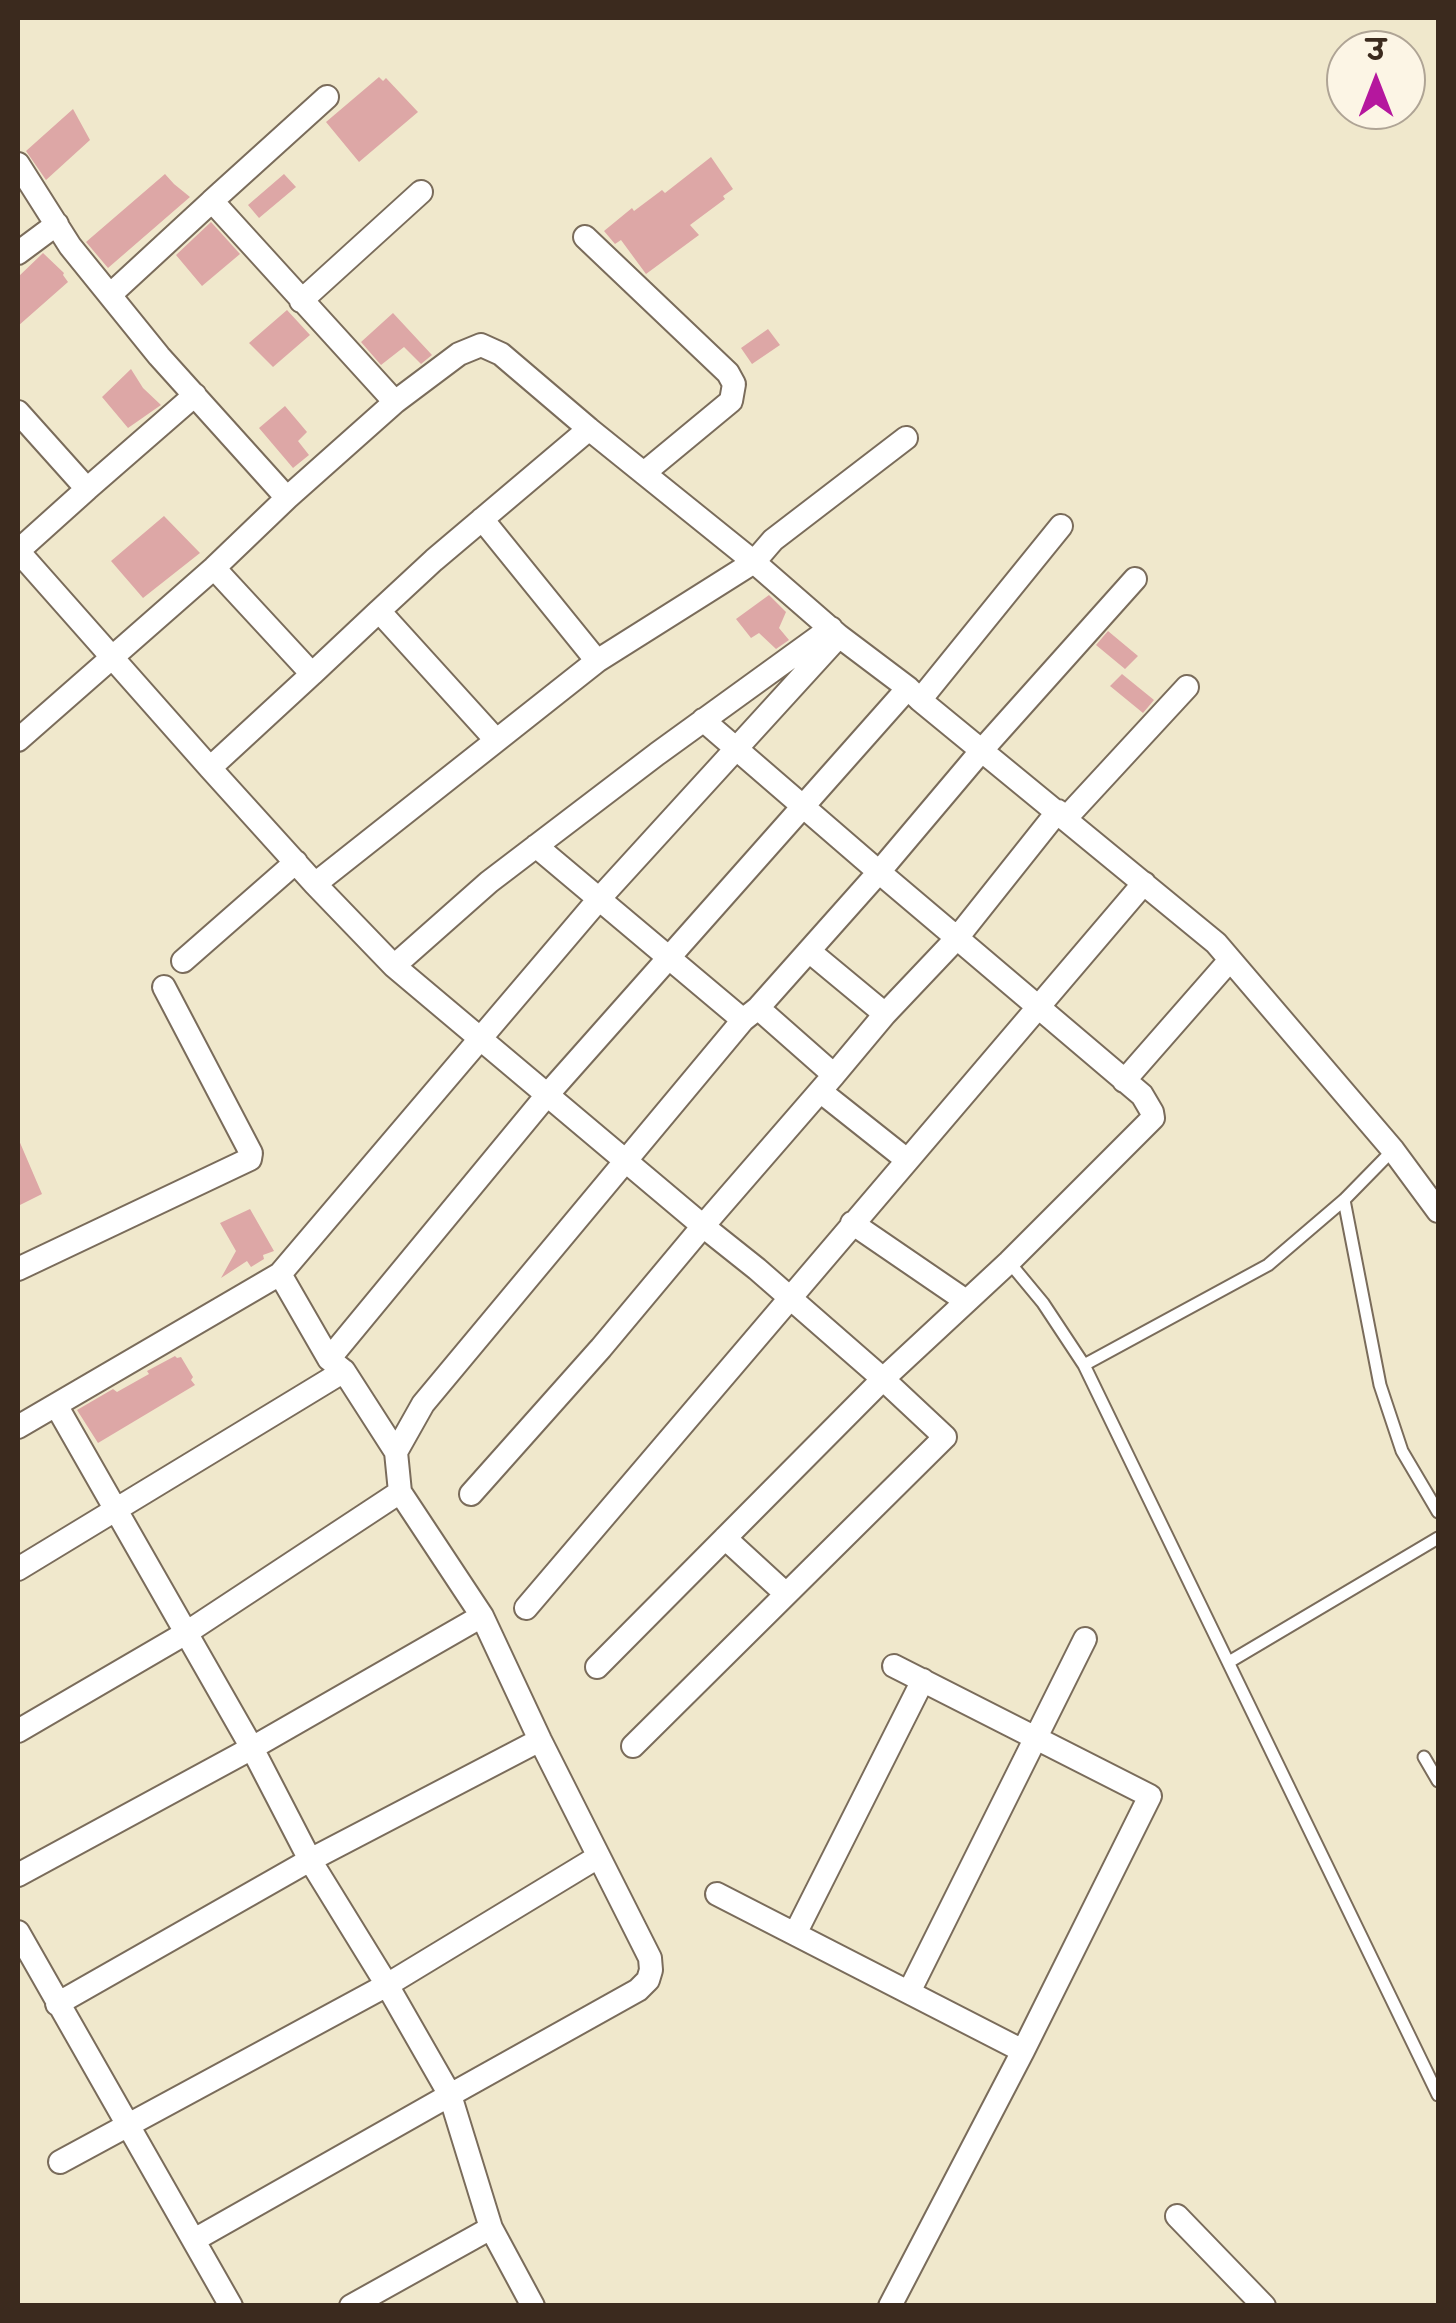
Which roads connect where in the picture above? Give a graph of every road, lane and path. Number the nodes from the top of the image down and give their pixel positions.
1 (328, 97) dead end
2 (18, 164) edge
3 (420, 192) dead end
4 (212, 201) junction
5 (57, 224) junction
6 (584, 237) dead end
7 (18, 254) edge
8 (110, 295) junction
9 (301, 301) junction
10 (194, 394) junction
11 (395, 402) junction
12 (18, 412) edge
13 (589, 429) junction
14 (906, 438) dead end
15 (644, 473) junction
16 (86, 489) junction
17 (287, 498) junction
18 (482, 520) junction
19 (1061, 526) dead end
20 (18, 551) edge
21 (754, 562) junction
22 (214, 568) junction
23 (1135, 579) dead end
24 (379, 611) junction
25 (835, 632) junction
26 (113, 657) junction
27 (597, 661) junction
28 (312, 674) junction
29 (1187, 687) dead end
30 (914, 694) junction
31 (703, 720) junction
32 (18, 740) edge
33 (496, 740) junction
34 (735, 748) junction
35 (982, 750) junction
36 (210, 768) junction
37 (802, 805) junction
38 (1062, 815) junction
39 (536, 846) junction
40 (296, 862) junction
41 (879, 872) junction
42 (1144, 882) junction
43 (315, 884) junction
44 (600, 899) junction
45 (957, 938) junction
46 (809, 951) junction
47 (669, 956) junction
48 (1230, 960) junction
49 (183, 962) dead end
50 (394, 966) junction
51 (164, 987) dead end
52 (1038, 1007) junction
53 (750, 1014) junction
54 (886, 1014) junction
55 (481, 1040) junction
56 (1124, 1081) junction
57 (827, 1083) junction
58 (547, 1096) junction
59 (1393, 1150) junction
60 (907, 1160) junction
61 (626, 1162) junction
62 (1344, 1200) junction
63 (1438, 1211) edge
64 (852, 1223) junction
65 (703, 1226) junction
66 (1009, 1262) junction
67 (18, 1268) edge
68 (280, 1274) junction
69 (789, 1297) junction
70 (966, 1301) junction
71 (336, 1365) junction
72 (1084, 1365) junction
73 (883, 1379) junction
74 (56, 1405) junction
75 (18, 1426) edge
76 (396, 1452) junction
77 (400, 1492) junction
78 (471, 1494) dead end
79 (116, 1509) junction
80 (1438, 1512) edge
81 (725, 1538) junction
82 (1438, 1538) edge
83 (18, 1569) edge
84 (786, 1594) junction
85 (526, 1608) dead end
86 (482, 1616) junction
87 (186, 1633) junction
88 (1085, 1639) dead end
89 (1228, 1662) junction
90 (597, 1666) dead end
91 (894, 1666) dead end
92 (923, 1680) junction
93 (18, 1731) edge
94 (1036, 1738) junction
95 (540, 1740) junction
96 (632, 1746) dead end
97 (252, 1748) junction
98 (1424, 1756) dead end
99 (1438, 1782) edge
100 (598, 1857) junction
101 (310, 1860) junction
102 (18, 1875) edge
103 (717, 1894) dead end
104 (18, 1932) edge
105 (795, 1934) junction
106 (26, 1964) edge
107 (387, 1985) junction
108 (909, 1992) junction
109 (57, 2004) junction
110 (1023, 2051) junction
111 (450, 2095) junction
112 (1438, 2095) edge
113 (129, 2124) junction
114 (60, 2162) dead end
115 (1176, 2216) dead end
116 (491, 2228) junction
117 (194, 2240) junction
118 (220, 2302) edge
119 (351, 2306) edge
120 (533, 2306) edge
121 (890, 2306) edge
122 (1264, 2306) edge

1 - 4 street
2 - 5 street
3 - 9 street
4 - 8 street
4 - 9 street
5 - 7 street
5 - 8 street
6 - 15 street
8 - 10 street
9 - 11 street
10 - 16 street
10 - 17 street
11 - 13 street
11 - 17 street
12 - 16 street
13 - 15 street
13 - 18 street
14 - 21 street
15 - 21 street
16 - 20 street
17 - 22 street
18 - 24 street
18 - 27 street
19 - 30 street
20 - 26 street
21 - 25 street
21 - 27 street
22 - 26 street
22 - 28 street
23 - 35 street
24 - 28 street
24 - 33 street
25 - 30 street
25 - 31 street
25 - 34 street
26 - 32 street
26 - 36 street
27 - 33 street
28 - 36 street
29 - 38 street
30 - 35 street
30 - 37 street
31 - 34 street
31 - 39 street
33 - 43 street
34 - 37 street
34 - 44 street
35 - 38 street
35 - 41 street
36 - 40 street
37 - 41 street
37 - 47 street
38 - 42 street
38 - 45 street
39 - 44 street
39 - 50 street
40 - 43 street
40 - 49 street
41 - 45 street
41 - 46 street
42 - 48 street
42 - 52 street
43 - 50 street
44 - 47 street
44 - 55 street
45 - 52 street
45 - 54 street
46 - 53 street
46 - 54 street
47 - 53 street
47 - 58 street
48 - 56 street
48 - 59 street
50 - 55 street
51 - 67 street
52 - 56 street
52 - 60 street
53 - 57 street
53 - 61 street
54 - 57 street
55 - 58 street
55 - 68 street
56 - 66 street
57 - 60 street
57 - 65 street
58 - 61 street
58 - 71 street
59 - 62 lane
59 - 63 street
60 - 64 street
61 - 65 street
61 - 76 street
62 - 72 lane
62 - 80 lane
64 - 69 street
64 - 70 street
65 - 69 street
65 - 78 street
66 - 70 street
66 - 72 lane
68 - 71 street
68 - 74 street
69 - 73 street
69 - 85 street
70 - 73 street
71 - 76 street
71 - 79 street
72 - 89 lane
73 - 81 street
73 - 84 street
74 - 75 street
74 - 79 street
76 - 77 street
77 - 86 street
77 - 87 street
79 - 83 street
79 - 87 street
81 - 84 street
81 - 90 street
82 - 89 lane
84 - 96 street
86 - 95 street
86 - 97 street
87 - 93 street
87 - 97 street
88 - 94 street
89 - 112 lane
91 - 92 street
92 - 94 street
92 - 105 street
94 - 108 street
94 - 110 street
95 - 100 street
95 - 101 street
97 - 101 street
97 - 102 street
98 - 99 lane
100 - 107 street
100 - 111 street
101 - 107 street
101 - 109 street
103 - 105 street
104 - 106 street
105 - 108 street
106 - 109 street
107 - 111 street
107 - 113 street
108 - 110 street
109 - 113 street
110 - 121 street
111 - 116 street
111 - 117 street
113 - 114 street
113 - 117 street
115 - 122 street
116 - 119 street
116 - 120 street
117 - 118 street

